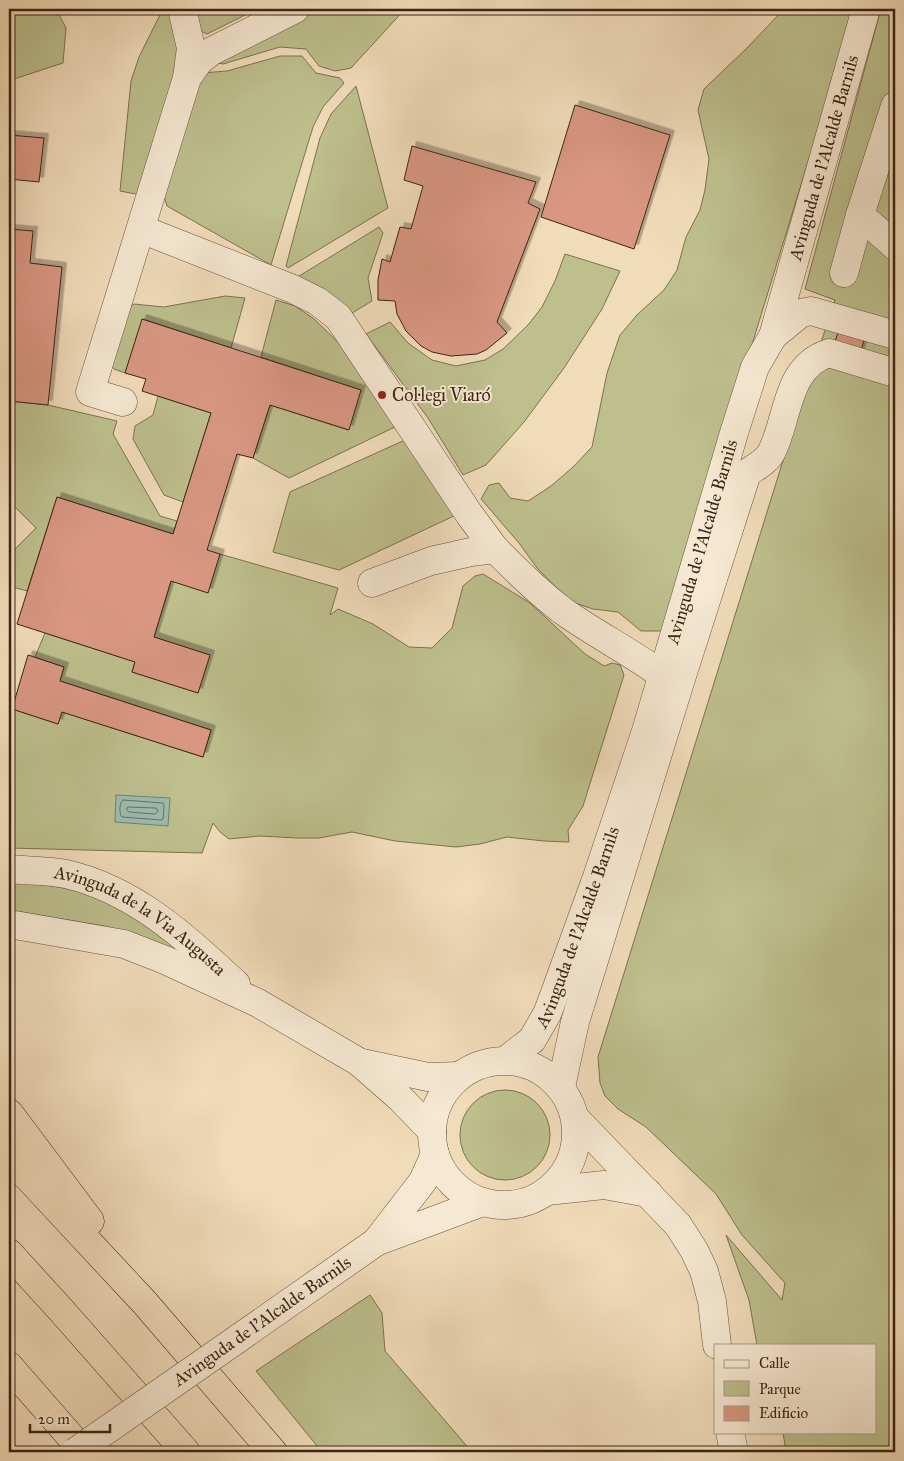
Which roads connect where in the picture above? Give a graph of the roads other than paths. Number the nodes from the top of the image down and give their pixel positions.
1 (182, 9) edge
2 (295, 9) edge
3 (866, 9) edge
4 (188, 78) junction
5 (895, 106) edge
6 (860, 216) junction
7 (141, 229) junction
8 (895, 246) edge
9 (844, 273) dead end
10 (895, 335) edge
11 (773, 336) junction
12 (895, 373) edge
13 (123, 402) dead end
14 (495, 549) junction
15 (372, 583) dead end
16 (662, 675) junction
17 (9, 869) edge
18 (9, 924) edge
19 (258, 1003) junction
20 (506, 1060) junction
21 (359, 1062) junction
22 (459, 1076) junction
23 (561, 1087) junction
24 (9, 1113) edge
25 (575, 1118) junction
26 (434, 1143) junction
27 (9, 1157) edge
28 (547, 1191) junction
29 (648, 1193) junction
30 (483, 1202) junction
31 (376, 1242) junction
32 (9, 1253) edge
33 (145, 1303) junction
34 (717, 1344) edge
35 (9, 1366) edge
36 (730, 1434) edge
37 (75, 1452) edge
38 (84, 1452) edge
39 (186, 1452) edge
40 (274, 1452) edge
41 (734, 1452) edge

1 - 4 street
2 - 4 street
3 - 11 street, Avinguda de l'Alcalde Barnils
4 - 7 street
5 - 6 street
6 - 8 street
6 - 9 street
7 - 13 street
7 - 14 street
10 - 11 street
11 - 16 street, Avinguda de l'Alcalde Barnils
12 - 23 street, Avinguda de l'Alcalde Barnils
14 - 15 street
14 - 16 street
16 - 20 street, Avinguda de l'Alcalde Barnils
17 - 19 street, Avinguda de la Via Augusta
18 - 19 street, Avinguda de la Via Augusta
19 - 21 street, Avinguda de la Via Augusta
20 - 22 street
20 - 23 street
21 - 22 street, Avinguda de la Via Augusta
21 - 26 street, Avinguda de la Via Augusta
22 - 26 street
23 - 25 street
24 - 33 highway
25 - 28 street
25 - 29 street
26 - 30 street
26 - 31 street, Avinguda de l'Alcalde Barnils
27 - 33 highway
28 - 29 street
28 - 30 street
29 - 34 street
30 - 31 street, Avinguda de l'Alcalde Barnils
31 - 37 street, Avinguda de l'Alcalde Barnils, bridge
32 - 39 highway
33 - 40 highway
35 - 38 highway
36 - 41 street

